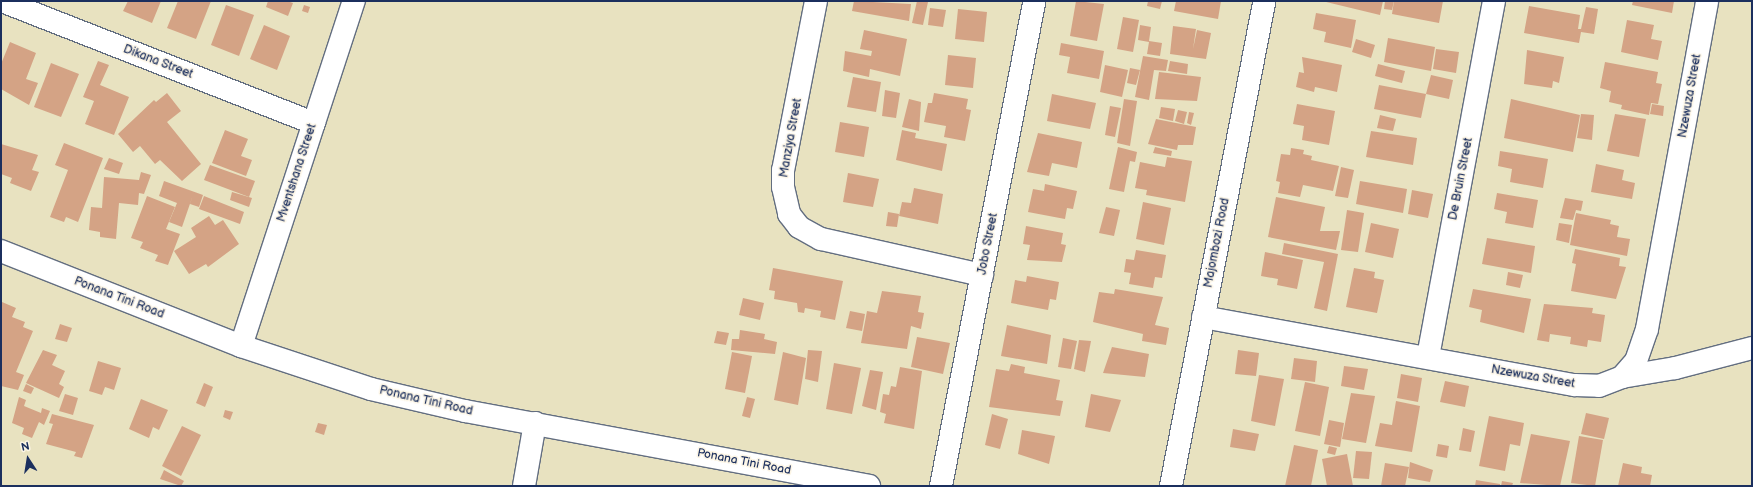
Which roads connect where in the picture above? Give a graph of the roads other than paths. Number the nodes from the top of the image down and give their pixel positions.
1 (2, 1) edge
2 (354, 1) edge
3 (816, 1) edge
4 (1034, 1) edge
5 (1264, 1) edge
6 (1494, 1) edge
7 (1707, 1) edge
8 (314, 123) junction
9 (1, 251) edge
10 (982, 275) junction
11 (1203, 317) junction
12 (241, 346) junction
13 (1752, 348) edge
14 (1428, 357) junction
15 (1622, 377) junction
16 (535, 423) junction
17 (524, 486) edge
18 (869, 486) edge
19 (941, 486) edge
20 (1171, 486) edge

1 - 8 street, Dikana Street
2 - 8 street, Mventshana Street
3 - 10 street, Manziya Street
4 - 10 street, Jobo Street
5 - 11 street, Majombozi Road
6 - 14 street, De Bruin Street
7 - 15 street, Nzewuza Street
8 - 12 street, Mventshana Street
9 - 12 street, Ponana Tini Road
10 - 19 street, Jobo Street
11 - 14 street, Nzewuza Street
11 - 20 street, Majombozi Road
12 - 16 street, Ponana Tini Road
13 - 15 street
14 - 15 street, Nzewuza Street
16 - 17 street
16 - 18 street, Ponana Tini Road

